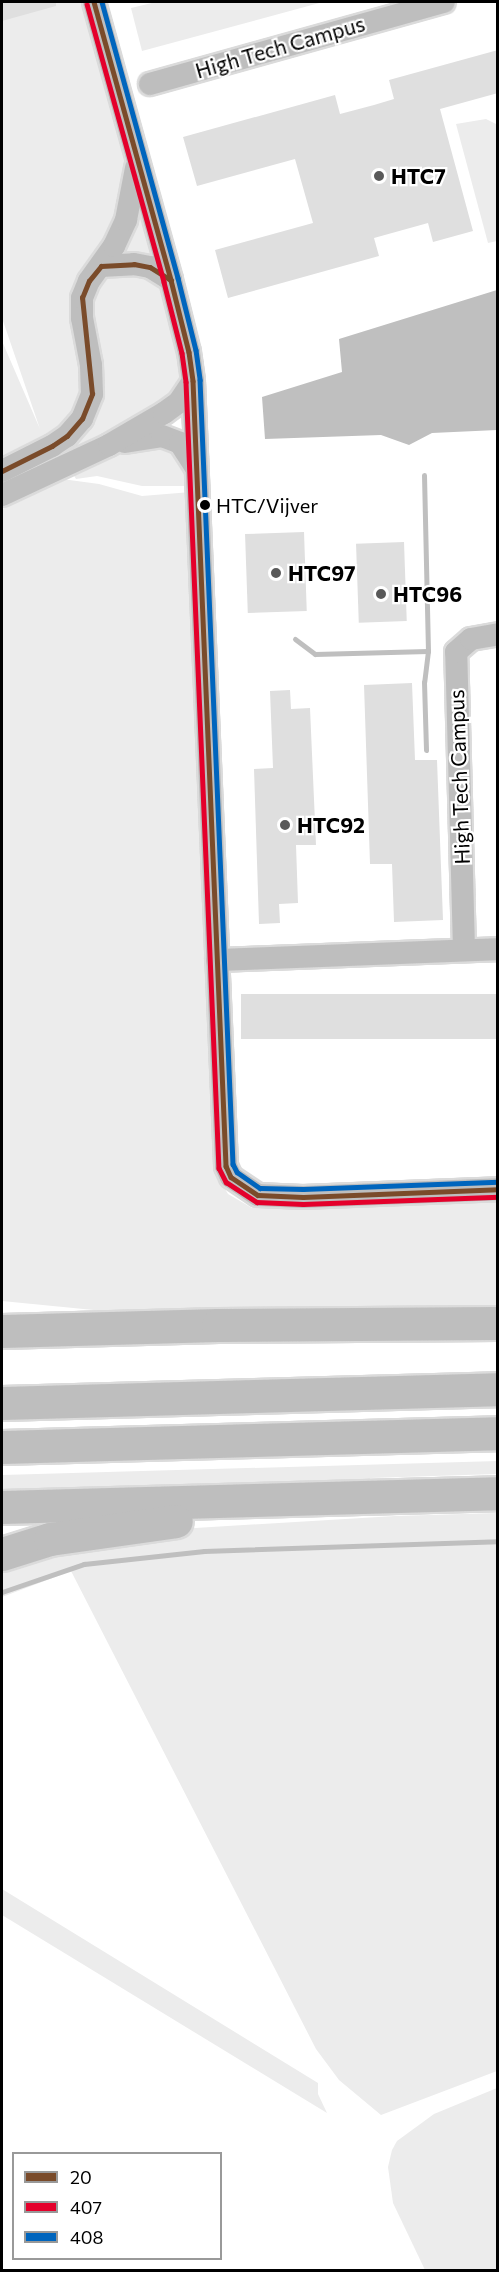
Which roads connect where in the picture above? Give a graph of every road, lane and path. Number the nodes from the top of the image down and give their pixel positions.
1 (94, 2) edge
2 (444, 2) edge
3 (136, 87) junction
4 (137, 158) junction
5 (101, 266) junction
6 (171, 280) junction
7 (193, 381) junction
8 (109, 446) junction
9 (196, 468) junction
10 (2, 471) edge
11 (2, 495) edge
12 (498, 634) edge
13 (498, 949) edge
14 (464, 950) junction
15 (217, 960) junction
16 (498, 1189) edge
17 (2, 1306) edge
18 (498, 1323) edge
19 (218, 1325) junction
20 (2, 1331) edge
21 (498, 1389) edge
22 (2, 1403) edge
23 (498, 1433) edge
24 (2, 1447) edge
25 (498, 1493) edge
26 (358, 1497) junction
27 (2, 1507) edge
28 (2, 1554) edge

1 - 3 street
2 - 3 street, High Tech Campus
3 - 4 street
4 - 5 street
4 - 6 street
5 - 6 street
5 - 10 street
6 - 7 street
7 - 8 street
7 - 9 street
8 - 9 street
8 - 11 street
9 - 15 street
12 - 14 street, High Tech Campus
13 - 14 street
14 - 15 street
15 - 16 street
17 - 19 highway
18 - 19 highway
19 - 20 highway
21 - 22 highway
23 - 24 highway
25 - 26 highway
26 - 27 highway
26 - 28 highway

